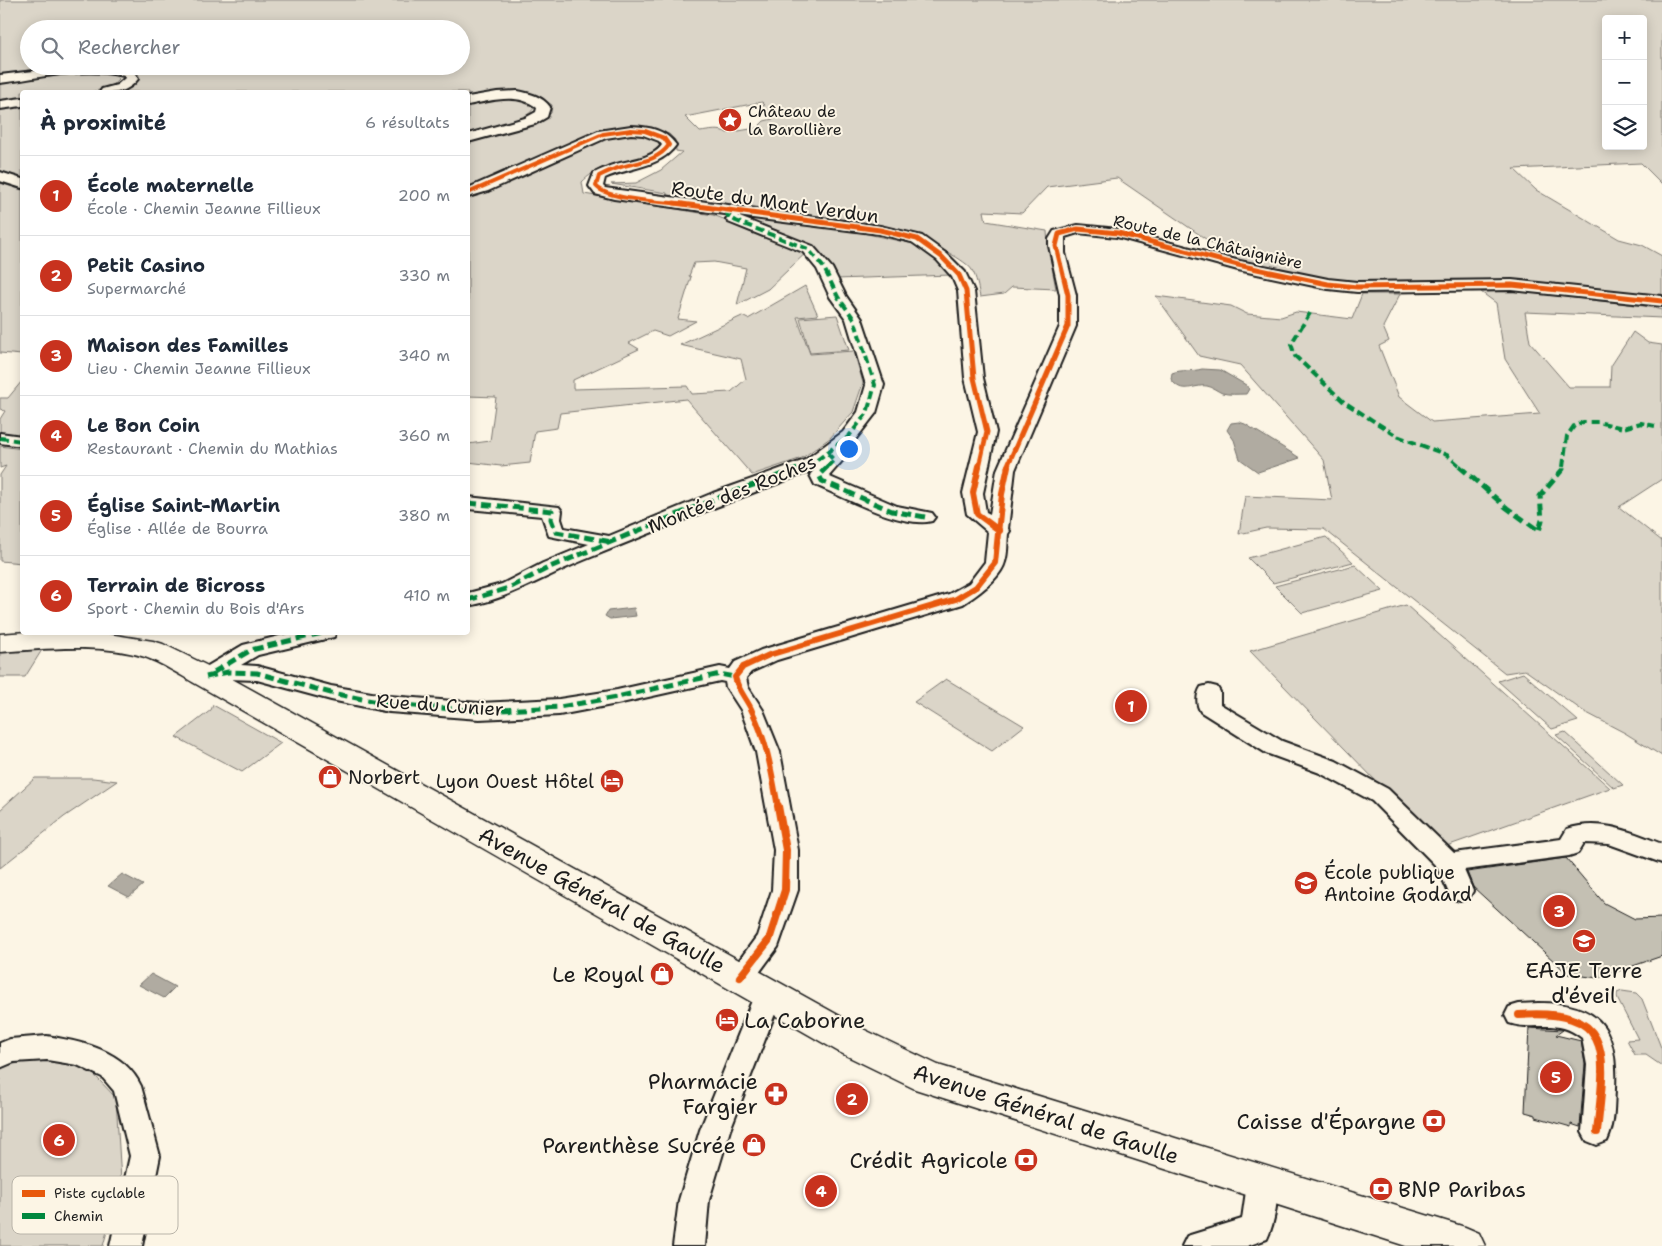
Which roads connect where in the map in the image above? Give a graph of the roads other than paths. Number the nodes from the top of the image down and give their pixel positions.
1 (38, 75) edge
2 (131, 75) edge
3 (0, 79) edge
4 (111, 90) edge
5 (20, 102) edge
6 (470, 102) edge
7 (0, 105) edge
8 (470, 137) edge
9 (0, 176) edge
10 (20, 183) edge
11 (470, 192) edge
12 (726, 211) junction
13 (1662, 301) edge
14 (0, 438) edge
15 (20, 441) edge
16 (828, 454) junction
17 (470, 503) edge
18 (925, 517) dead end
19 (1000, 531) junction
20 (612, 542) junction
21 (470, 599) edge
22 (314, 635) edge
23 (0, 643) edge
24 (206, 677) junction
25 (735, 677) junction
26 (1209, 692) dead end
27 (1662, 854) edge
28 (1449, 863) junction
29 (1460, 891) dead end
30 (754, 985) junction
31 (1519, 1015) dead end
32 (0, 1056) edge
33 (1597, 1132) dead end
34 (141, 1176) edge
35 (1262, 1184) junction
36 (689, 1246) edge
37 (1198, 1246) edge
38 (1465, 1246) edge

1 - 3 street
2 - 4 street
5 - 7 street
6 - 8 street
9 - 10 street
11 - 12 street, Route du Mont Verdun
12 - 16 street, Montée des Roches
12 - 19 street, Route du Mont Verdun
13 - 19 street, Route de la Châtaignière
14 - 15 street
16 - 18 street
16 - 20 street, Montée des Roches
17 - 20 street
19 - 25 street
20 - 21 street, Montée des Roches
22 - 24 street
23 - 24 main road, Avenue Général de Gaulle
24 - 25 street, Rue du Cunier
24 - 30 main road, Avenue Général de Gaulle
25 - 30 street
26 - 28 street
27 - 28 street
28 - 29 street
30 - 35 main road, Avenue Général de Gaulle
30 - 36 street
31 - 33 street
32 - 34 street
35 - 37 street
35 - 38 main road, Avenue Général de Gaulle

